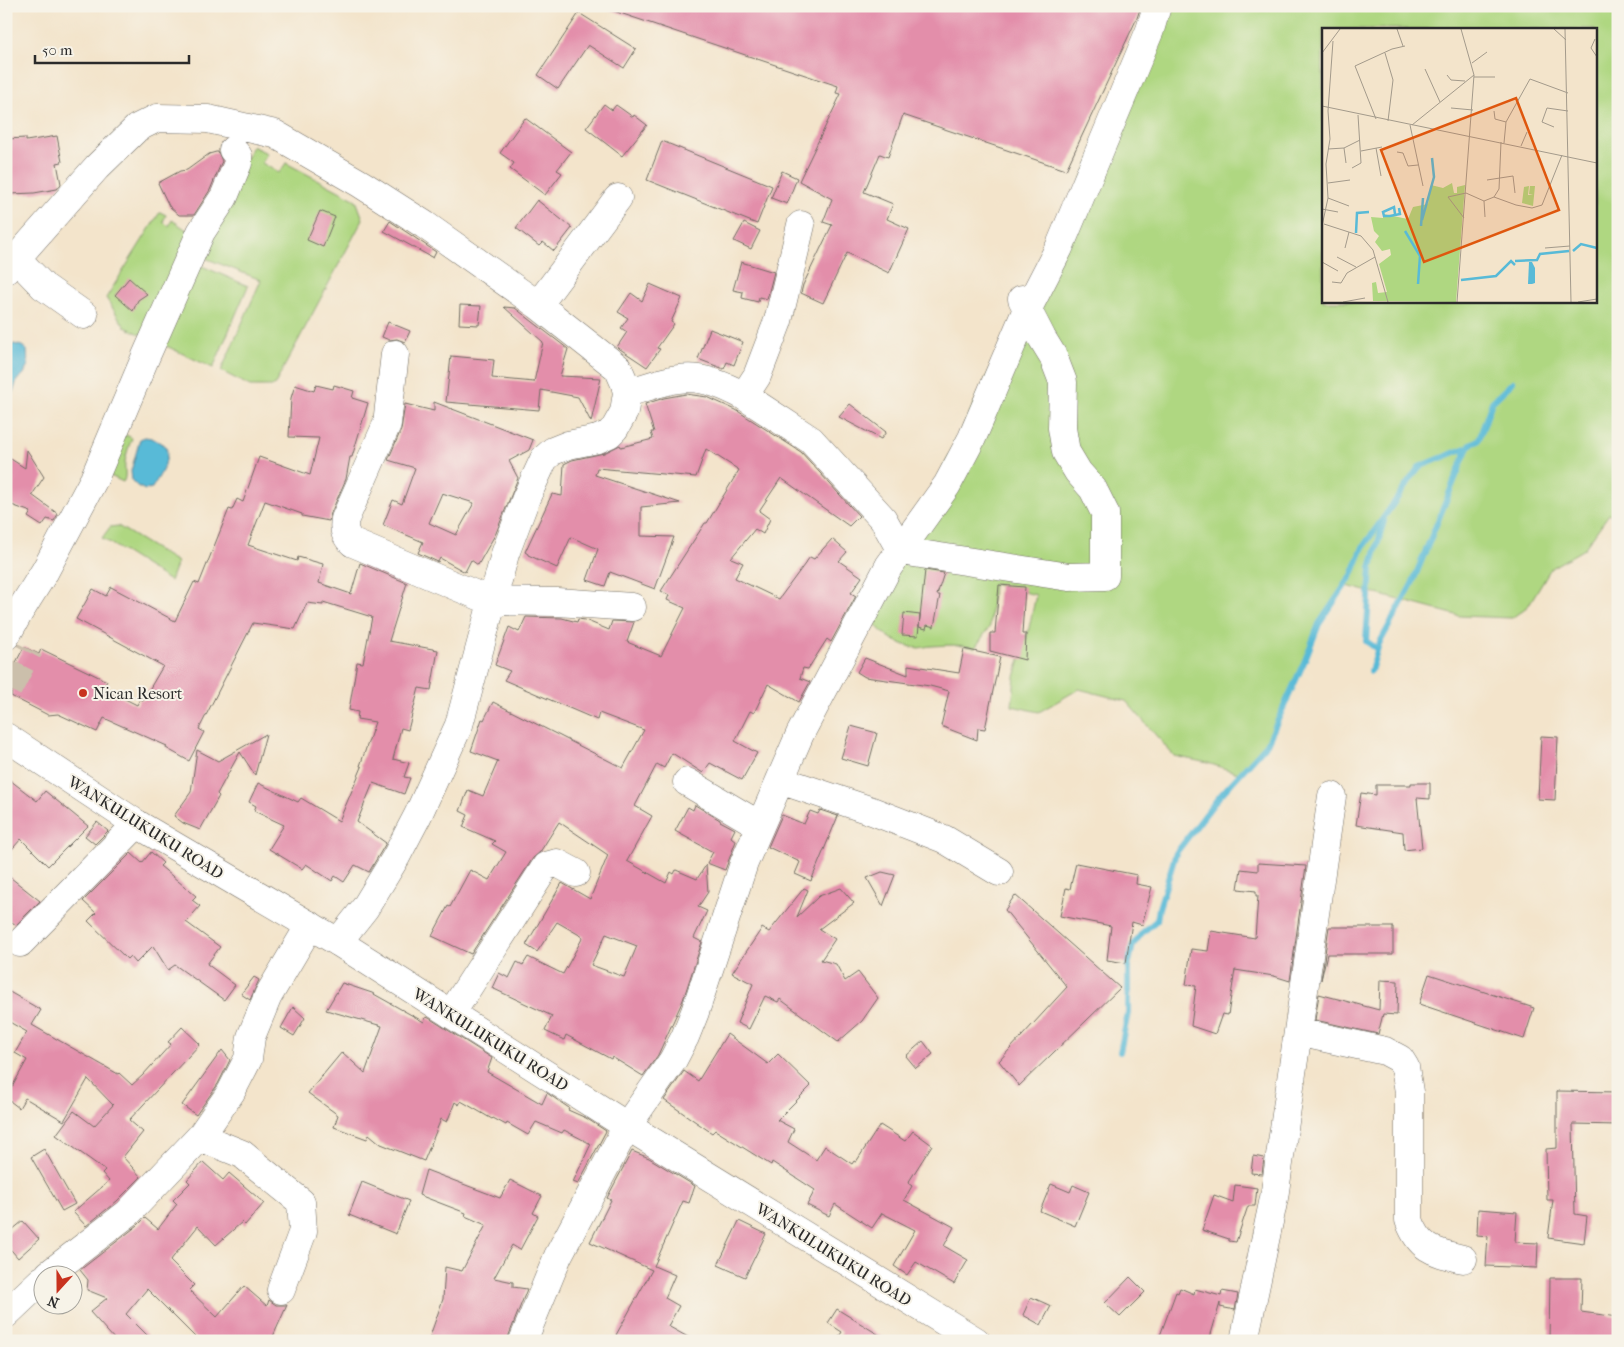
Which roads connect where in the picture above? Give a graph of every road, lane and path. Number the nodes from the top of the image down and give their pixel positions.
1 (1157, 6) edge
2 (232, 150) dead end
3 (618, 198) dead end
4 (801, 225) dead end
5 (11, 264) edge
6 (1024, 303) junction
7 (538, 305) junction
8 (84, 315) dead end
9 (395, 354) dead end
10 (627, 393) junction
11 (744, 396) junction
12 (901, 550) junction
13 (492, 601) junction
14 (632, 607) dead end
15 (6, 636) tunnel mouth
16 (6, 737) edge
17 (780, 780) junction
18 (687, 782) dead end
19 (1332, 796) dead end
20 (137, 824) junction
21 (759, 826) junction
22 (999, 872) dead end
23 (576, 873) dead end
24 (310, 925) junction
25 (20, 942) dead end
26 (338, 942) junction
27 (451, 1014) junction
28 (1298, 1032) junction
29 (627, 1126) junction
30 (200, 1137) junction
31 (1463, 1259) dead end
32 (61, 1264) edge
33 (32, 1289) edge
34 (281, 1290) dead end
35 (6, 1314) edge
36 (523, 1341) edge
37 (976, 1341) edge
38 (1244, 1341) edge

1 - 6 street
2 - 15 street
3 - 7 street
4 - 11 street
5 - 7 street
5 - 8 street
6 - 12 street
6 - 12 street
7 - 10 street
9 - 13 street
10 - 11 street
10 - 13 street
11 - 12 street
12 - 17 street
13 - 14 street
13 - 26 street
16 - 20 street, WANKULUKUKU ROAD
17 - 21 street
17 - 22 street
18 - 21 street
19 - 28 street
20 - 24 street, WANKULUKUKU ROAD
20 - 25 street
21 - 29 street
23 - 27 street
24 - 26 street, WANKULUKUKU ROAD
24 - 30 street
26 - 27 street, WANKULUKUKU ROAD
27 - 29 street, WANKULUKUKU ROAD
28 - 31 street
28 - 38 street
29 - 36 street
29 - 37 street, WANKULUKUKU ROAD
30 - 32 street
30 - 34 street
33 - 35 street

